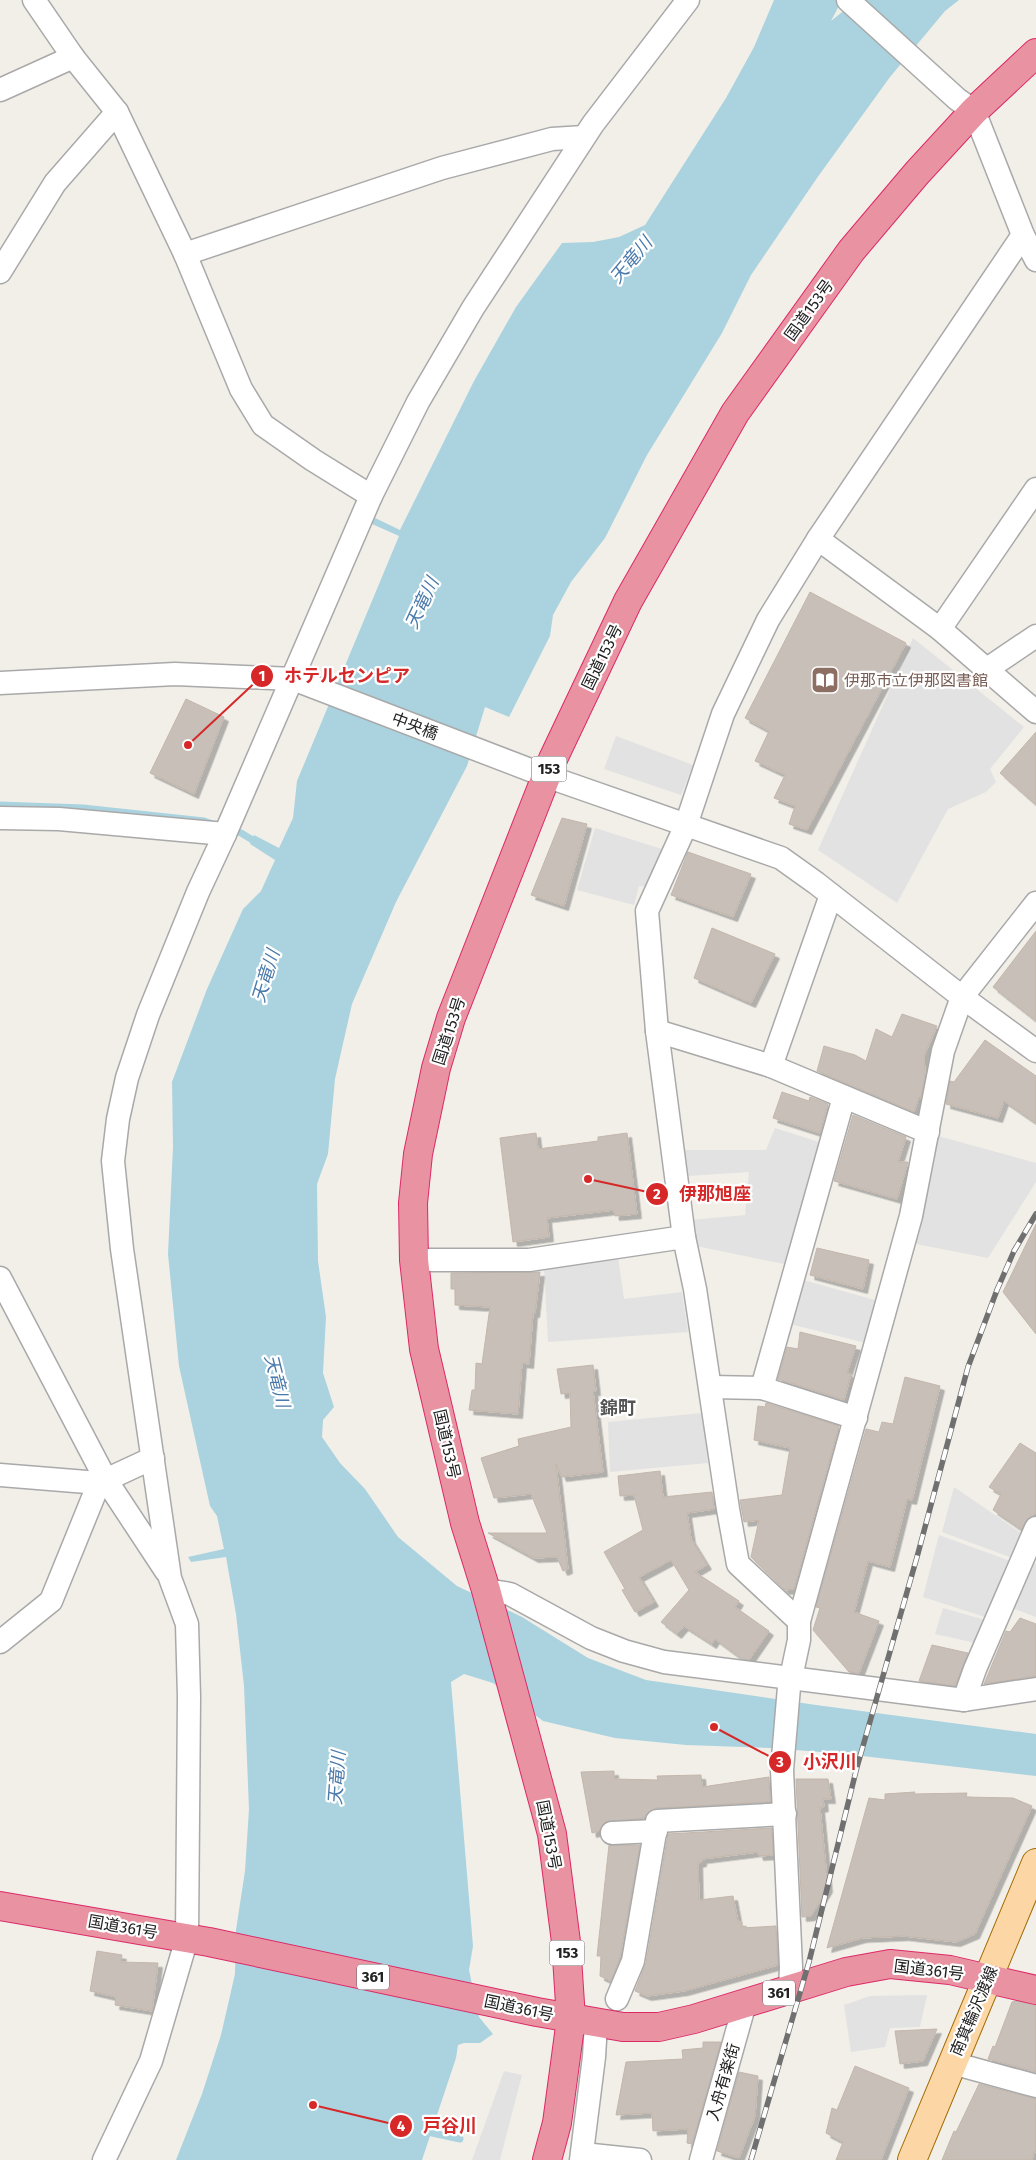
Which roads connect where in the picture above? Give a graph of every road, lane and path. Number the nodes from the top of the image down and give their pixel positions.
1 (34, 0) edge
2 (688, 0) edge
3 (848, 0) edge
4 (1036, 53) edge
5 (73, 57) junction
6 (0, 90) edge
7 (966, 105) junction
8 (117, 112) junction
9 (584, 137) junction
10 (1023, 235) junction
11 (185, 254) junction
12 (1036, 260) edge
13 (0, 272) edge
14 (1036, 489) edge
15 (371, 496) junction
16 (818, 539) junction
17 (940, 629) junction
18 (1036, 636) edge
19 (987, 669) junction
20 (297, 681) junction
21 (0, 683) edge
22 (1036, 712) edge
23 (537, 772) junction
24 (0, 818) edge
25 (686, 825) junction
26 (225, 834) junction
27 (831, 895) junction
28 (1036, 902) edge
29 (962, 997) junction
30 (657, 1031) junction
31 (1036, 1051) edge
32 (771, 1066) junction
33 (844, 1098) junction
34 (928, 1132) junction
35 (684, 1237) junction
36 (414, 1260) junction
37 (0, 1278) edge
38 (710, 1387) junction
39 (762, 1388) junction
40 (856, 1418) junction
41 (153, 1458) junction
42 (0, 1475) edge
43 (103, 1482) junction
44 (1036, 1528) edge
45 (170, 1578) junction
46 (488, 1599) junction
47 (798, 1622) junction
48 (0, 1642) edge
49 (790, 1683) junction
50 (1036, 1689) edge
51 (964, 1700) junction
52 (785, 1814) junction
53 (656, 1831) junction
54 (612, 1833) dead end
55 (1036, 1863) edge
56 (0, 1906) edge
57 (198, 1940) junction
58 (987, 1979) junction
59 (790, 1990) junction
60 (1036, 1990) edge
61 (617, 1999) dead end
62 (745, 2003) junction
63 (583, 2021) junction
64 (952, 2063) junction
65 (1036, 2086) edge
66 (592, 2158) edge
67 (104, 2160) edge
68 (547, 2160) edge
69 (640, 2160) edge
70 (701, 2160) edge
71 (912, 2160) edge

1 - 5 street
2 - 9 street
3 - 7 street
4 - 7 highway, 国道153号 / 153
5 - 6 street
5 - 8 street
7 - 10 street
7 - 23 highway, 国道153号 / 153
8 - 11 street
8 - 13 street
9 - 11 street
9 - 15 street
10 - 12 street
10 - 16 street
11 - 15 street
14 - 17 street
15 - 20 street
16 - 17 street
16 - 25 street
17 - 19 street
18 - 19 street
19 - 22 street
20 - 21 street, 中央橋
20 - 23 street, 中央橋
20 - 26 street
23 - 25 street, 中央橋
23 - 36 highway, 国道153号 / 153
24 - 26 street
25 - 27 street, 中央橋
25 - 30 street
26 - 41 street
27 - 29 street, 中央橋
27 - 32 street
28 - 29 street
29 - 31 street, 中央橋
29 - 34 street
30 - 32 street
30 - 35 street
32 - 33 street
33 - 34 street
33 - 39 street
34 - 40 street
35 - 36 street
35 - 38 street
36 - 46 highway, 国道153号 / 153
37 - 43 street
38 - 39 street
38 - 47 street
39 - 40 street
40 - 47 street
41 - 43 street
41 - 45 street
42 - 43 street
43 - 45 street
43 - 48 street
44 - 51 street
45 - 57 street
46 - 49 street
46 - 63 highway, 国道153号 / 153
47 - 49 street
49 - 51 street
49 - 52 street
50 - 51 street
52 - 53 street
52 - 59 street
53 - 54 street
53 - 61 street
55 - 58 main road, 南箕輪沢渡線
56 - 57 highway, 国道361号 / 361
57 - 63 highway, 国道361号 / 361
57 - 67 street
58 - 59 highway, 国道361号 / 361
58 - 60 highway, 国道361号 / 361
58 - 64 main road, 南箕輪沢渡線
59 - 62 highway, 国道361号 / 361
62 - 63 highway, 国道361号 / 361
62 - 70 street, 入舟有楽街
63 - 66 street
63 - 68 highway, 国道153号 / 153
64 - 65 street
64 - 71 main road, 南箕輪沢渡線
66 - 69 street

